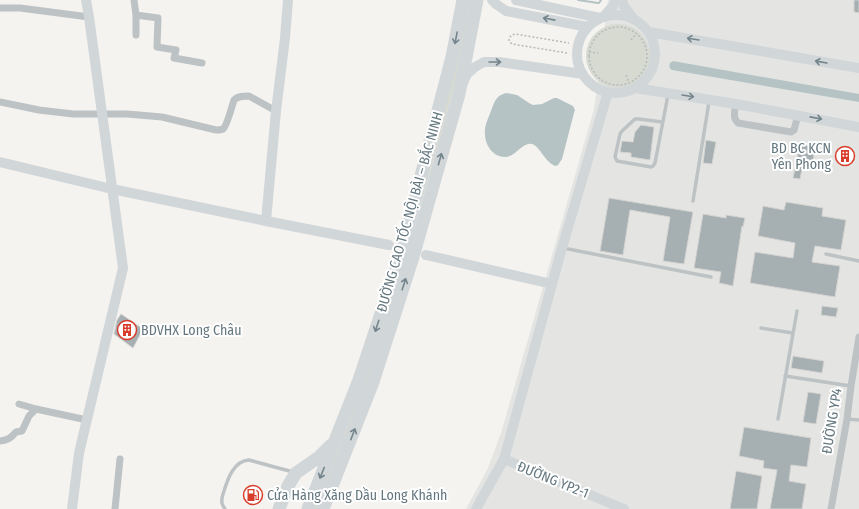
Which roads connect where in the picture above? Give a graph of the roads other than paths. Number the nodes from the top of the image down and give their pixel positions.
1 (86, 0) edge
2 (134, 0) edge
3 (288, 0) edge
4 (463, 0) edge
5 (477, 0) edge
6 (492, 0) edge
7 (516, 0) edge
8 (616, 0) edge
9 (622, 0) edge
10 (0, 8) edge
11 (136, 15) junction
12 (89, 17) junction
13 (602, 17) junction
14 (632, 18) junction
15 (588, 27) junction
16 (649, 32) junction
17 (136, 35) dead end
18 (202, 63) dead end
19 (859, 68) edge
20 (583, 74) junction
21 (632, 86) junction
22 (608, 92) junction
23 (459, 94) junction
24 (668, 94) junction
25 (710, 100) junction
26 (0, 102) edge
27 (736, 104) junction
28 (276, 111) junction
29 (102, 114) junction
30 (798, 115) junction
31 (662, 122) junction
32 (859, 127) edge
33 (0, 162) edge
34 (112, 189) junction
35 (693, 201) dead end
36 (266, 221) junction
37 (389, 245) dead end
38 (562, 248) junction
39 (826, 254) dead end
40 (426, 255) dead end
41 (859, 260) edge
42 (711, 277) dead end
43 (552, 284) junction
44 (797, 311) dead end
45 (761, 328) dead end
46 (793, 333) junction
47 (859, 337) edge
48 (785, 376) junction
49 (851, 386) junction
50 (19, 404) dead end
51 (36, 408) junction
52 (778, 419) dead end
53 (847, 419) junction
54 (87, 420) junction
55 (859, 420) edge
56 (0, 441) edge
57 (335, 441) junction
58 (120, 459) dead end
59 (504, 459) junction
60 (296, 473) junction
61 (72, 509) edge
62 (115, 509) edge
63 (224, 509) edge
64 (280, 509) edge
65 (308, 509) edge
66 (323, 509) edge
67 (476, 509) edge
68 (624, 509) edge
69 (830, 509) edge

1 - 12 street
2 - 11 street
3 - 28 street
4 -> 57 highway, ĐƯỜNG CAO TỐC NỘI BÀI – BẮC NINH
5 - 23 highway, ĐƯỜNG CAO TỐC NỘI BÀI – BẮC NINH
15 -> 6 street
7 - 13 street
8 - 13 street
9 - 14 street
10 - 12 street
11 - 17 street
11 - 18 street
12 - 29 street
13 - 14 street
13 - 15 street
14 - 16 street
15 - 20 street
19 -> 16 street
16 - 21 street
20 - 22 street
23 -> 20 street
21 - 22 street
21 - 24 street
22 - 38 street
66 -> 23 highway, ĐƯỜNG CAO TỐC NỘI BÀI – BẮC NINH
24 -> 25 street
24 - 31 lane
25 - 27 street
25 - 35 lane
26 - 29 street
27 - 30 street
27 - 30 street
28 - 29 street
28 - 36 street
29 - 34 street
30 -> 32 street
31 - 31 lane
33 - 34 street
34 - 36 street
34 - 54 street
36 - 37 street
38 - 42 lane
38 - 43 street
39 - 41 lane
40 - 43 street
43 - 59 street
44 - 46 lane
45 - 46 lane
46 - 48 lane
47 - 49 street, ĐƯỜNG YP4
48 - 49 lane
48 - 52 lane
49 - 53 street, ĐƯỜNG YP4
50 - 51 street
51 - 54 street
51 - 56 street
53 - 55 lane
53 - 69 street, ĐƯỜNG YP4
54 - 61 street
57 - 60 highway
57 -> 65 highway, ĐƯỜNG CAO TỐC NỘI BÀI – BẮC NINH
58 - 62 street
59 - 67 street
59 - 68 street, ĐƯỜNG YP2-1
60 - 63 lane
60 - 64 highway

